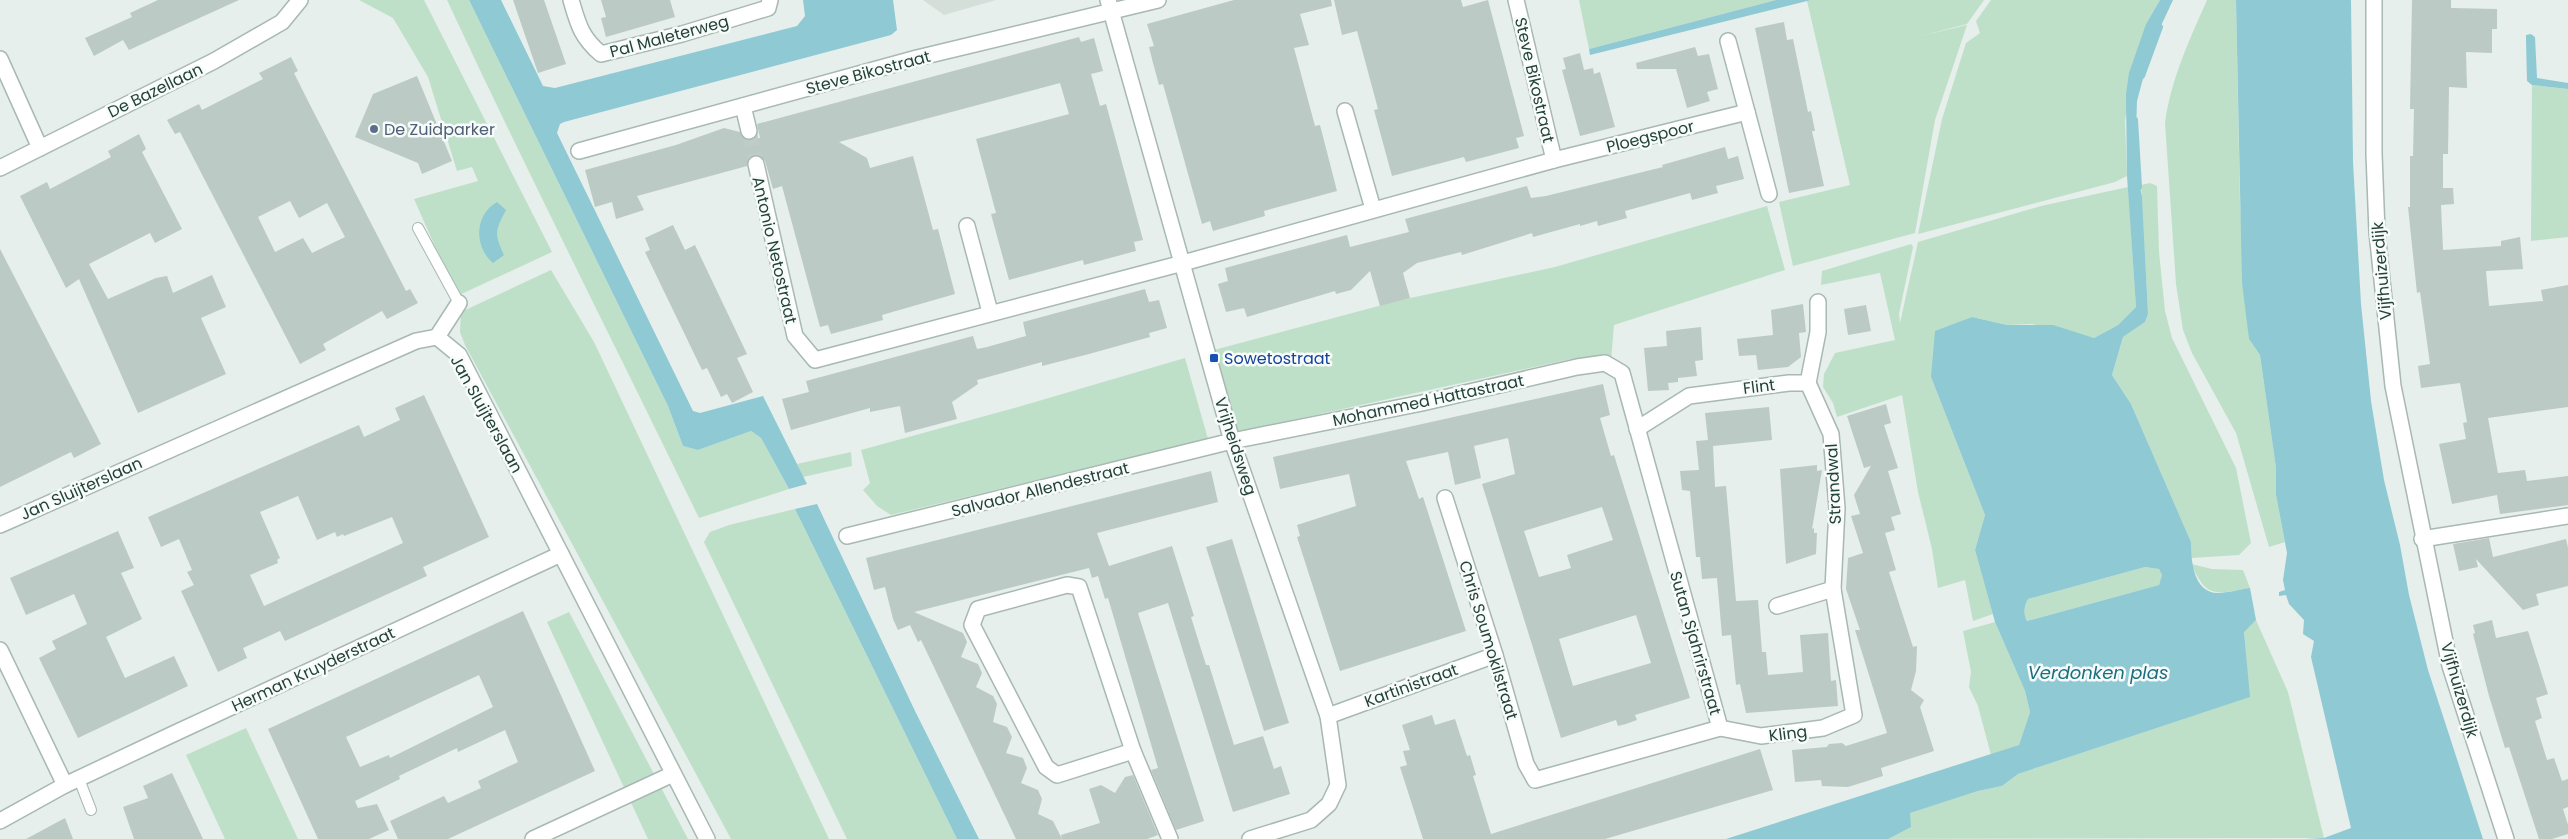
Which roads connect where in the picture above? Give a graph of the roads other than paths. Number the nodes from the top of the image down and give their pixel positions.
1 (300, 0) edge
2 (571, 0) edge
3 (1158, 0) edge
4 (1516, 0) edge
5 (2374, 0) edge
6 (769, 4) edge
7 (1109, 5) edge
8 (1728, 41) dead end
9 (0, 59) edge
10 (743, 106) junction
11 (1345, 111) dead end
12 (1747, 112) junction
13 (748, 131) tunnel mouth
14 (40, 148) junction
15 (579, 151) dead end
16 (1554, 160) junction
17 (756, 164) tunnel mouth
18 (0, 168) edge
19 (1768, 194) dead end
20 (1373, 209) junction
21 (967, 226) dead end
22 (418, 228) dead end
23 (1183, 263) junction
24 (1818, 302) dead end
25 (459, 303) joint
26 (990, 312) junction
27 (437, 337) junction
28 (1622, 373) joint
29 (1808, 383) junction
30 (1637, 429) junction
31 (1232, 441) junction
32 (1445, 498) dead end
33 (2568, 516) edge
34 (0, 524) edge
35 (847, 536) dead end
36 (2422, 539) junction
37 (562, 554) junction
38 (1833, 589) junction
39 (1777, 606) dead end
40 (0, 650) edge
41 (1495, 655) junction
42 (1854, 715) joint
43 (1328, 716) junction
44 (1720, 728) junction
45 (1133, 751) junction
46 (672, 774) junction
47 (1535, 780) joint
48 (72, 782) junction
49 (91, 810) dead end
50 (0, 821) edge
51 (533, 839) edge
52 (707, 839) edge
53 (1170, 839) edge
54 (1250, 839) edge
55 (2506, 839) edge

1 - 14 street, De Bazellaan
2 - 6 street, Pal Maleterweg
3 - 7 street, Steve Bikostraat
4 - 16 street, Steve Bikostraat
5 - 36 street, Vijfhuizerdijk
7 - 10 street, Steve Bikostraat
7 - 23 street, Vrijheidsweg
8 - 12 street
9 - 14 street
10 - 13 street
10 - 15 street, Steve Bikostraat
11 - 20 street
12 - 16 street, Ploegspoor
12 - 19 street
14 - 18 street, De Bazellaan
16 - 20 street
17 - 26 street, Antonio Netostraat
20 - 23 street
21 - 26 street
22 - 25 lane
23 - 26 street
23 - 31 street, Vrijheidsweg
24 - 29 street
25 - 27 street
27 - 34 street, Jan Sluijterslaan
27 - 37 street, Jan Sluijterslaan
28 - 30 street, Sutan Sjahrirstraat
28 - 31 street, Mohammed Hattastraat
29 - 30 street, Flint
29 - 38 street, Strandwal
30 - 44 street, Sutan Sjahrirstraat
31 - 35 street, Salvador Allendestraat
31 - 43 street, Vrijheidsweg
32 - 41 street, Chris Soumokilstraat
33 - 36 street
36 - 55 street, Vijfhuizerdijk
37 - 46 street, Jan Sluijterslaan
37 - 48 street, Herman Kruyderstraat
38 - 39 street
38 - 42 street, Strandwal
40 - 48 street
41 - 43 street, Kartinistraat
41 - 47 street, Chris Soumokilstraat
42 - 44 street, Kling
43 - 54 street, Vrijheidsweg
44 - 47 street, Sutan Sjahrirstraat
45 - 45 street
45 - 53 street
46 - 51 street
46 - 52 street, Jan Sluijterslaan
48 - 49 lane
48 - 50 street, Herman Kruyderstraat

